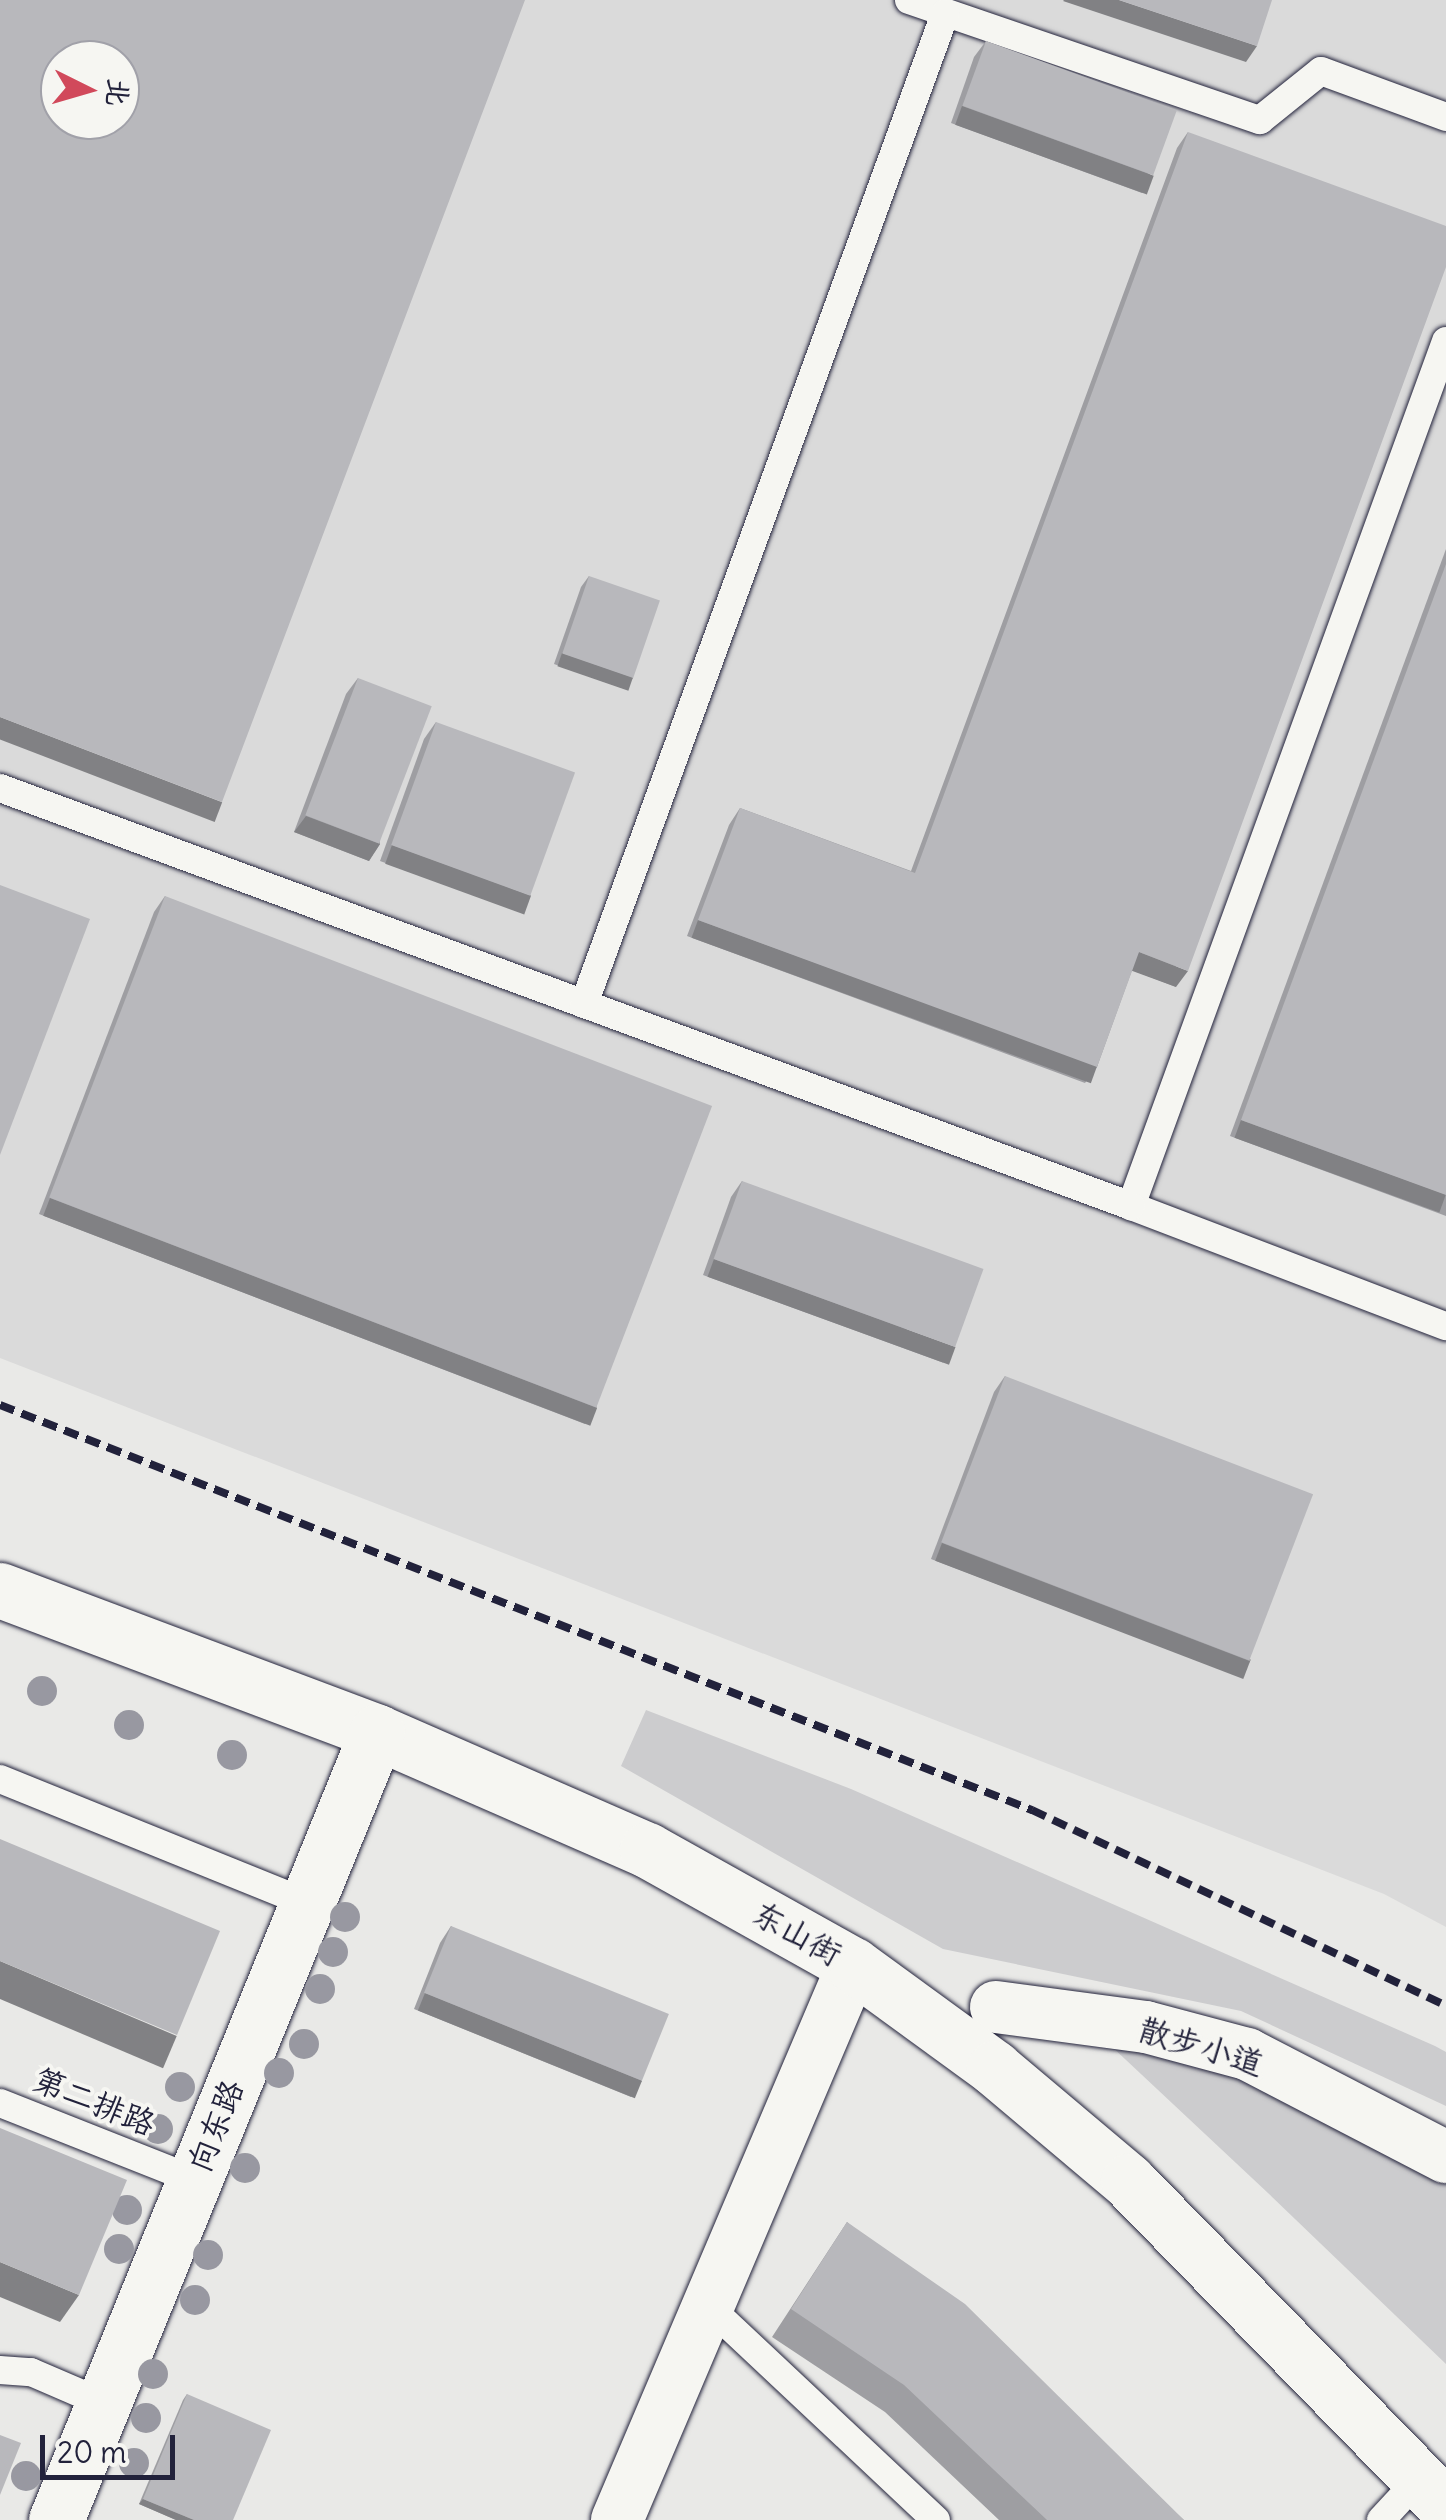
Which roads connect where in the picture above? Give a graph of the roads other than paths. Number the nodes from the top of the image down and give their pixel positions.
1 (909, 0) edge
2 (945, 14) junction
3 (1446, 117) edge
4 (1446, 341) edge
5 (0, 788) edge
6 (584, 1004) junction
7 (1131, 1206) junction
8 (1446, 1326) edge
9 (0, 1590) edge
10 (377, 1732) junction
11 (0, 1778) edge
12 (307, 1903) junction
13 (853, 1966) junction
14 (996, 2007) dead end
15 (0, 2103) edge
16 (1446, 2157) edge
17 (178, 2174) junction
18 (708, 2305) junction
19 (0, 2370) edge
20 (103, 2403) junction
21 (1432, 2494) edge
22 (56, 2520) edge
23 (617, 2520) edge
24 (936, 2520) edge
25 (1381, 2520) edge

1 - 2 lane
2 - 3 lane
2 - 6 lane
4 - 7 lane
5 - 6 lane
6 - 7 lane
7 - 8 lane
9 - 10 main road, 东山街
10 - 12 main road, 向东路
10 - 13 main road, 东山街
11 - 12 lane
12 - 17 main road, 向东路
13 - 18 street
13 - 21 main road, 东山街
14 - 16 street, 散步小道
15 - 17 lane, 第二排路
17 - 20 main road, 向东路
18 - 23 street
18 - 24 lane
19 - 20 lane
20 - 22 main road, 向东路
21 - 25 lane

